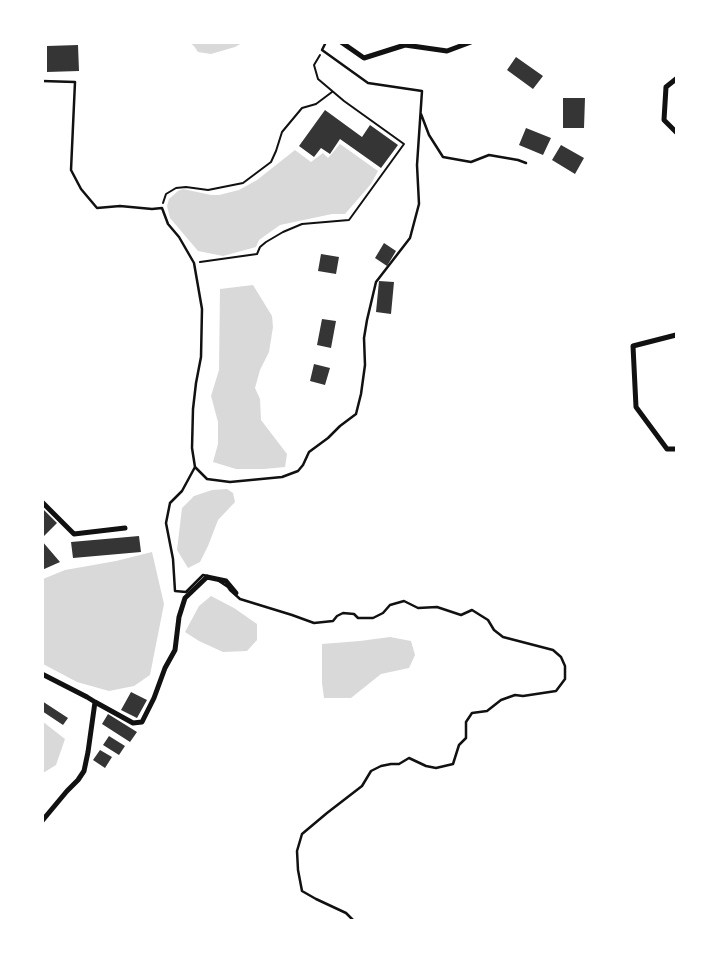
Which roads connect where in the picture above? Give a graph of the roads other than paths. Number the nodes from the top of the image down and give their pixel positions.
1 (326, 42) edge
2 (341, 42) edge
3 (471, 42) edge
4 (676, 78) edge
5 (42, 81) edge
6 (420, 113) junction
7 (676, 132) edge
8 (526, 163) dead end
9 (676, 335) edge
10 (676, 449) edge
11 (195, 467) junction
12 (42, 502) edge
13 (125, 528) dead end
14 (217, 579) junction
15 (236, 593) dead end
16 (42, 674) edge
17 (95, 702) junction
18 (42, 821) edge
19 (352, 920) edge

1 - 6 lane
2 - 3 street
4 - 7 street
5 - 11 lane
6 - 8 lane
6 - 11 lane
9 - 10 street
11 - 14 lane
12 - 13 street
14 - 15 street
14 - 17 street
14 - 19 lane
16 - 17 street
17 - 18 street

